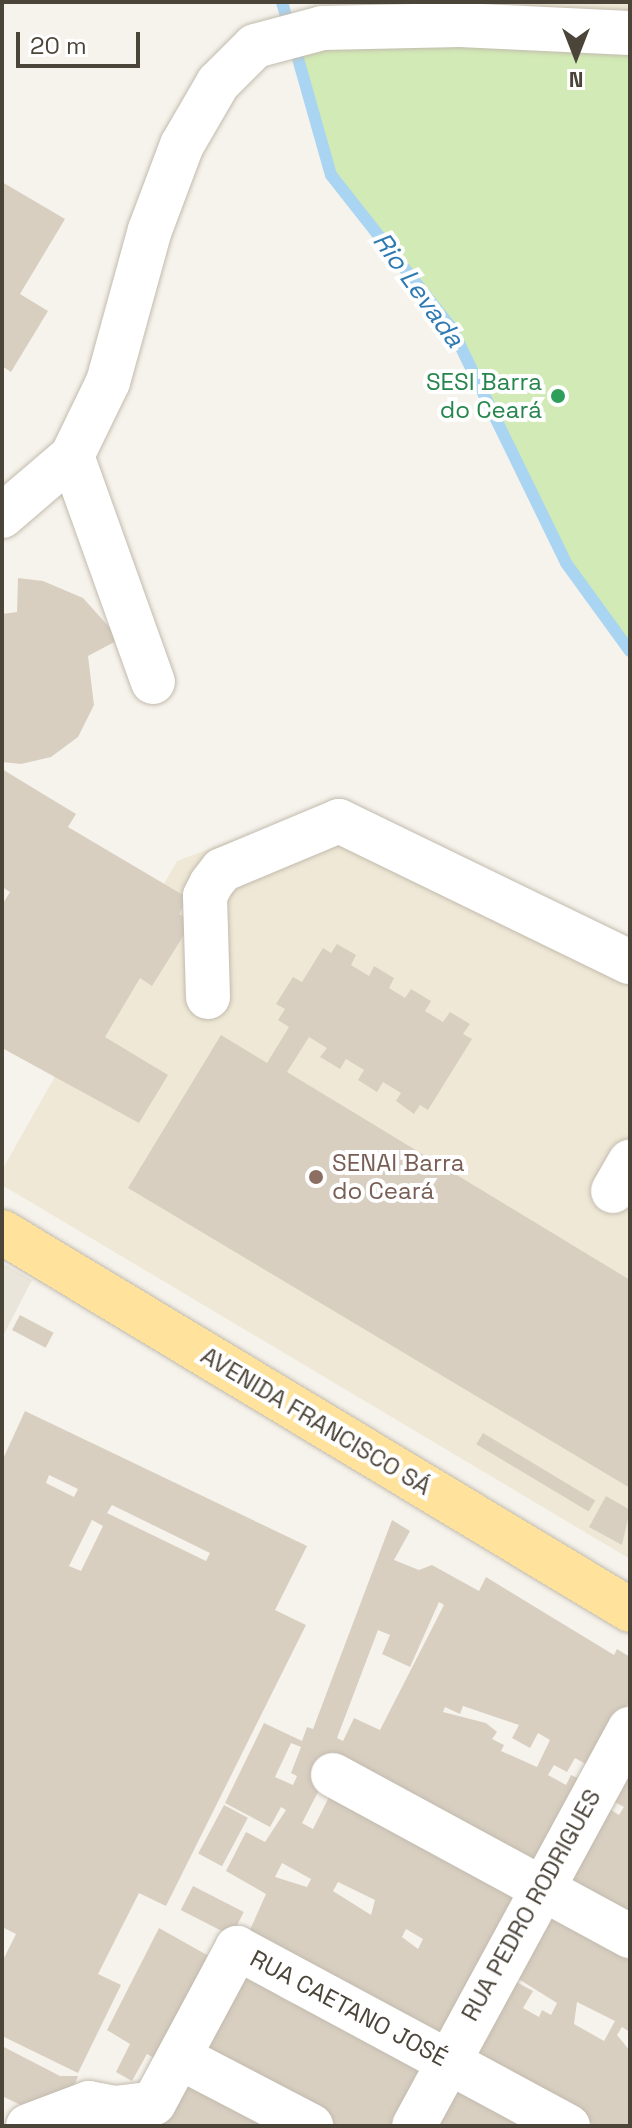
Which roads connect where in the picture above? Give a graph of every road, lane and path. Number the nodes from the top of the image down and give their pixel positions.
1 (630, 33) edge
2 (72, 456) junction
3 (2, 516) edge
4 (153, 682) dead end
5 (630, 962) edge
6 (208, 997) dead end
7 (6, 1244) edge
8 (629, 1608) edge
9 (630, 1729) edge
10 (333, 1775) dead end
11 (542, 1883) junction
12 (630, 1936) edge
13 (181, 2058) junction
14 (445, 2058) junction
15 (2, 2118) edge
16 (19, 2126) edge
17 (28, 2126) edge
18 (311, 2126) edge
19 (414, 2126) edge
20 (568, 2126) edge

1 - 2 street
2 - 3 street
2 - 4 street
5 - 6 street
7 - 8 main road, AVENIDA FRANCISCO SÁ
9 - 11 street, RUA PEDRO RODRIGUES
10 - 11 street
11 - 12 street
11 - 14 street, RUA PEDRO RODRIGUES
13 - 14 street, RUA CAETANO JOSÉ
13 - 17 street, RUA CAETANO JOSÉ
13 - 18 street
14 - 19 street, RUA PEDRO RODRIGUES
14 - 20 street, RUA CAETANO JOSÉ
15 - 16 street

